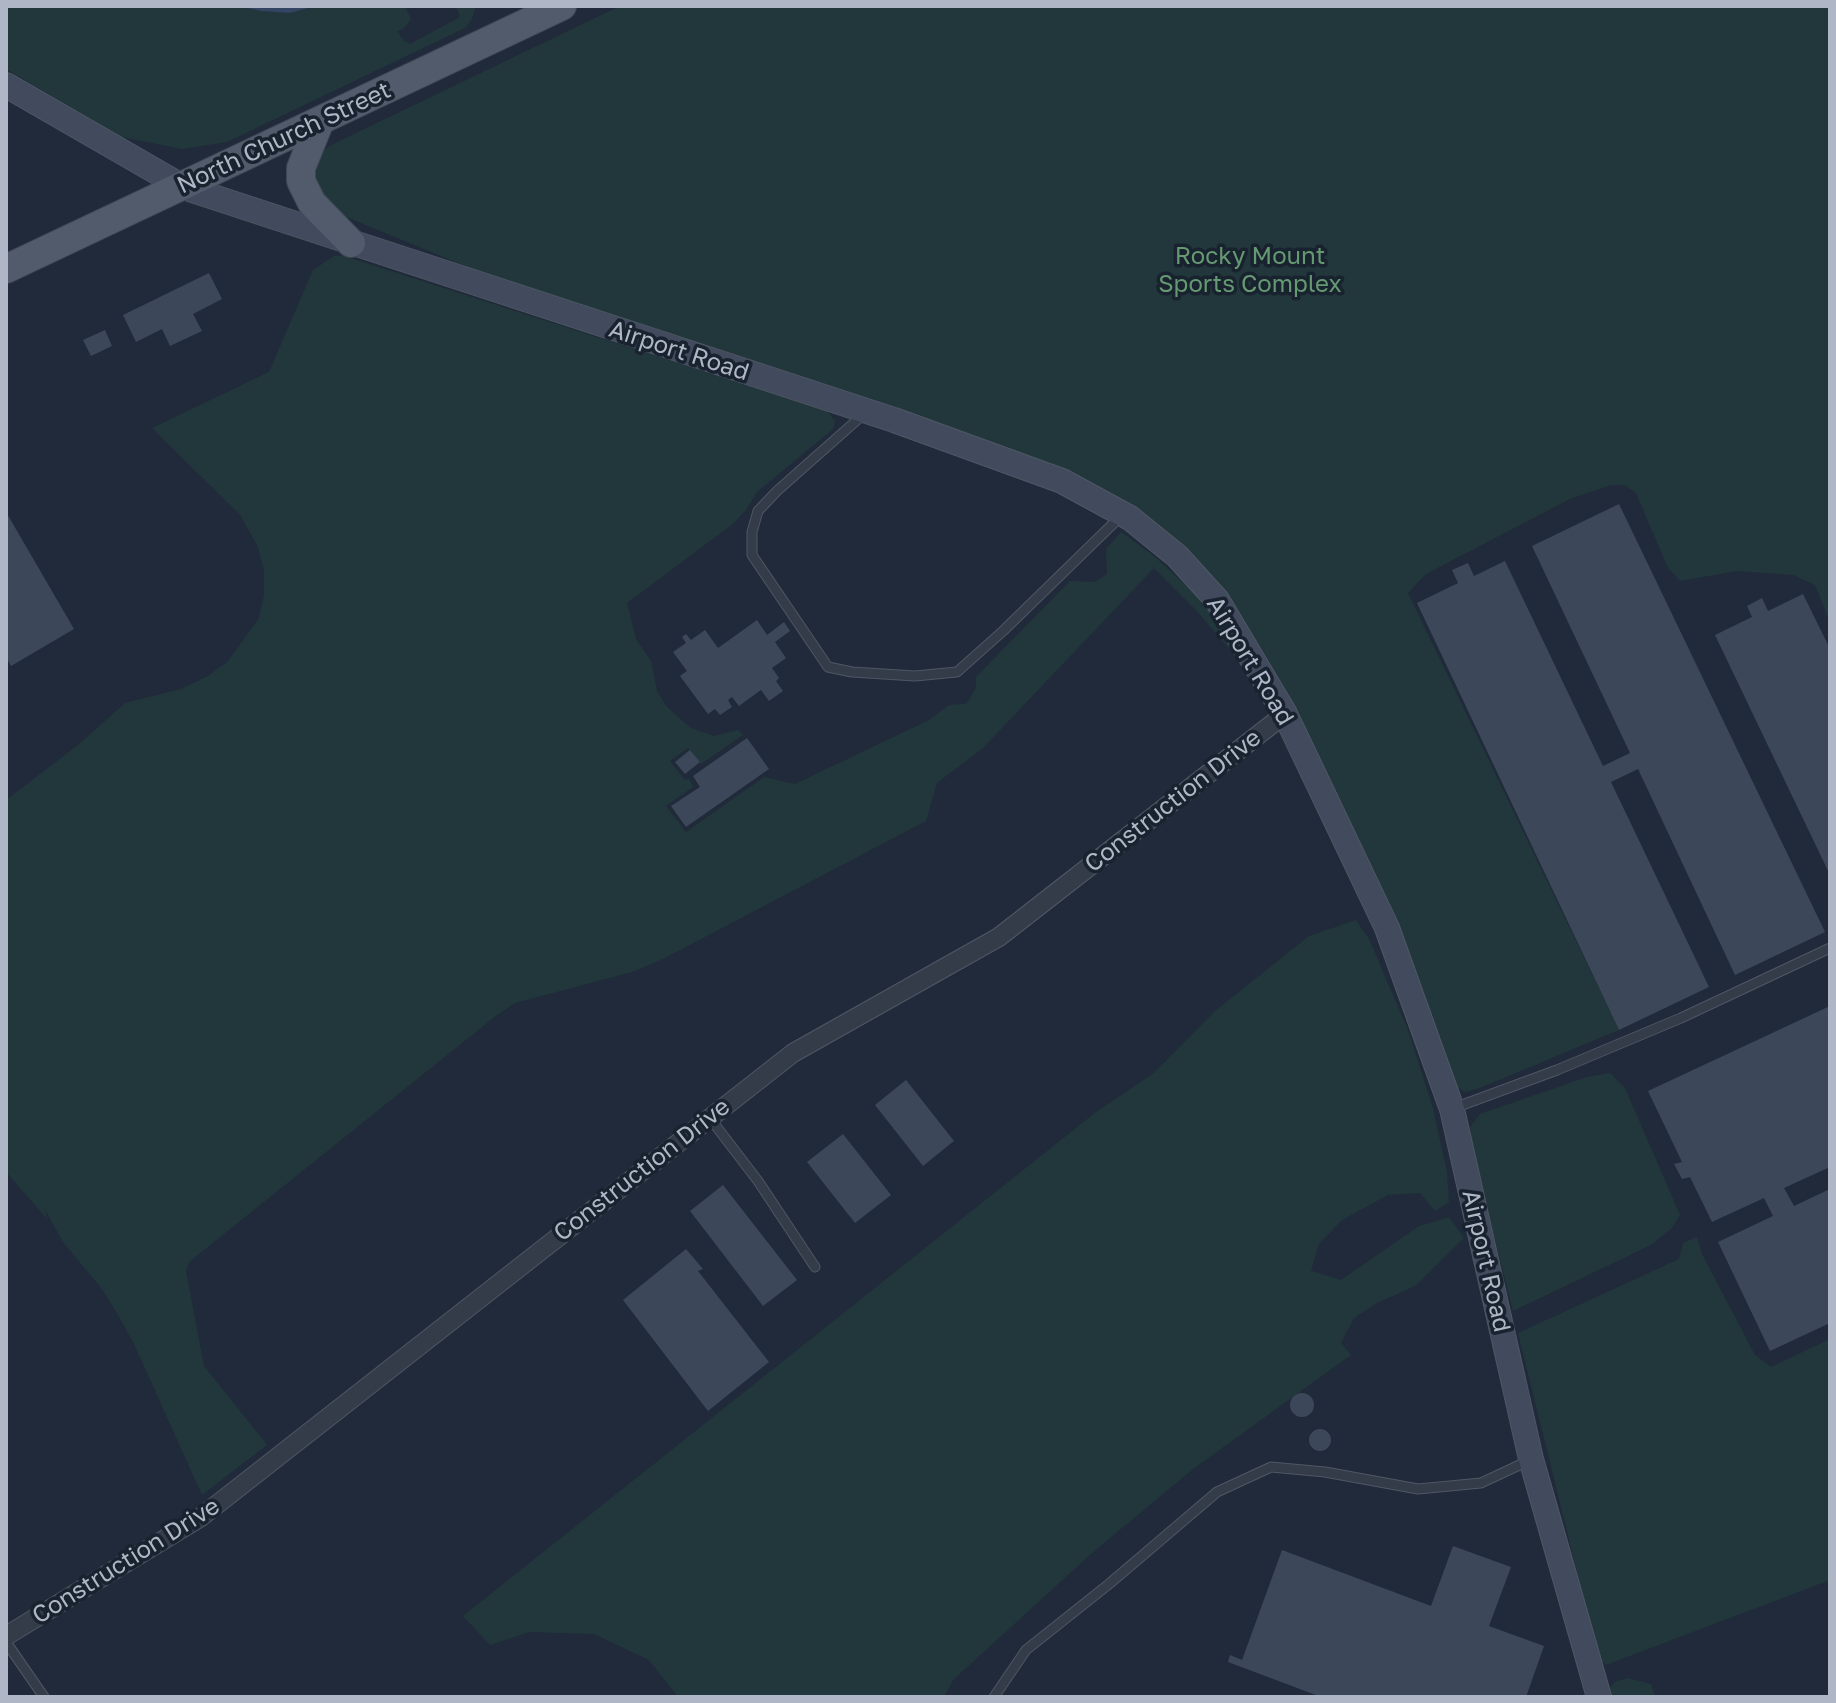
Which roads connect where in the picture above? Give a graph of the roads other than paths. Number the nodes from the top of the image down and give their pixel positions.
1 (562, 6) edge
2 (6, 85) edge
3 (320, 121) junction
4 (183, 187) junction
5 (351, 243) junction
6 (6, 269) edge
7 (866, 412) junction
8 (1123, 514) junction
9 (1285, 714) junction
10 (1830, 948) edge
11 (1452, 1109) junction
12 (709, 1117) junction
13 (815, 1267) dead end
14 (1531, 1459) junction
15 (6, 1636) edge
16 (6, 1642) edge
17 (44, 1697) edge
18 (994, 1697) edge
19 (1599, 1697) edge

1 - 3 main road, North Church Street
2 - 4 main road, Airport Road
3 - 4 main road, North Church Street
3 - 5 main road
4 - 5 main road, Airport Road
4 - 6 main road, North Church Street
5 - 7 main road, Airport Road
7 - 8 main road, Airport Road
7 - 8 lane
8 - 9 main road, Airport Road
9 - 11 main road, Airport Road
9 - 12 street, Construction Drive
10 - 11 lane
11 - 14 main road, Airport Road
12 - 13 lane
12 - 15 street, Construction Drive
14 - 18 lane
14 - 19 main road, Airport Road
16 - 17 lane

